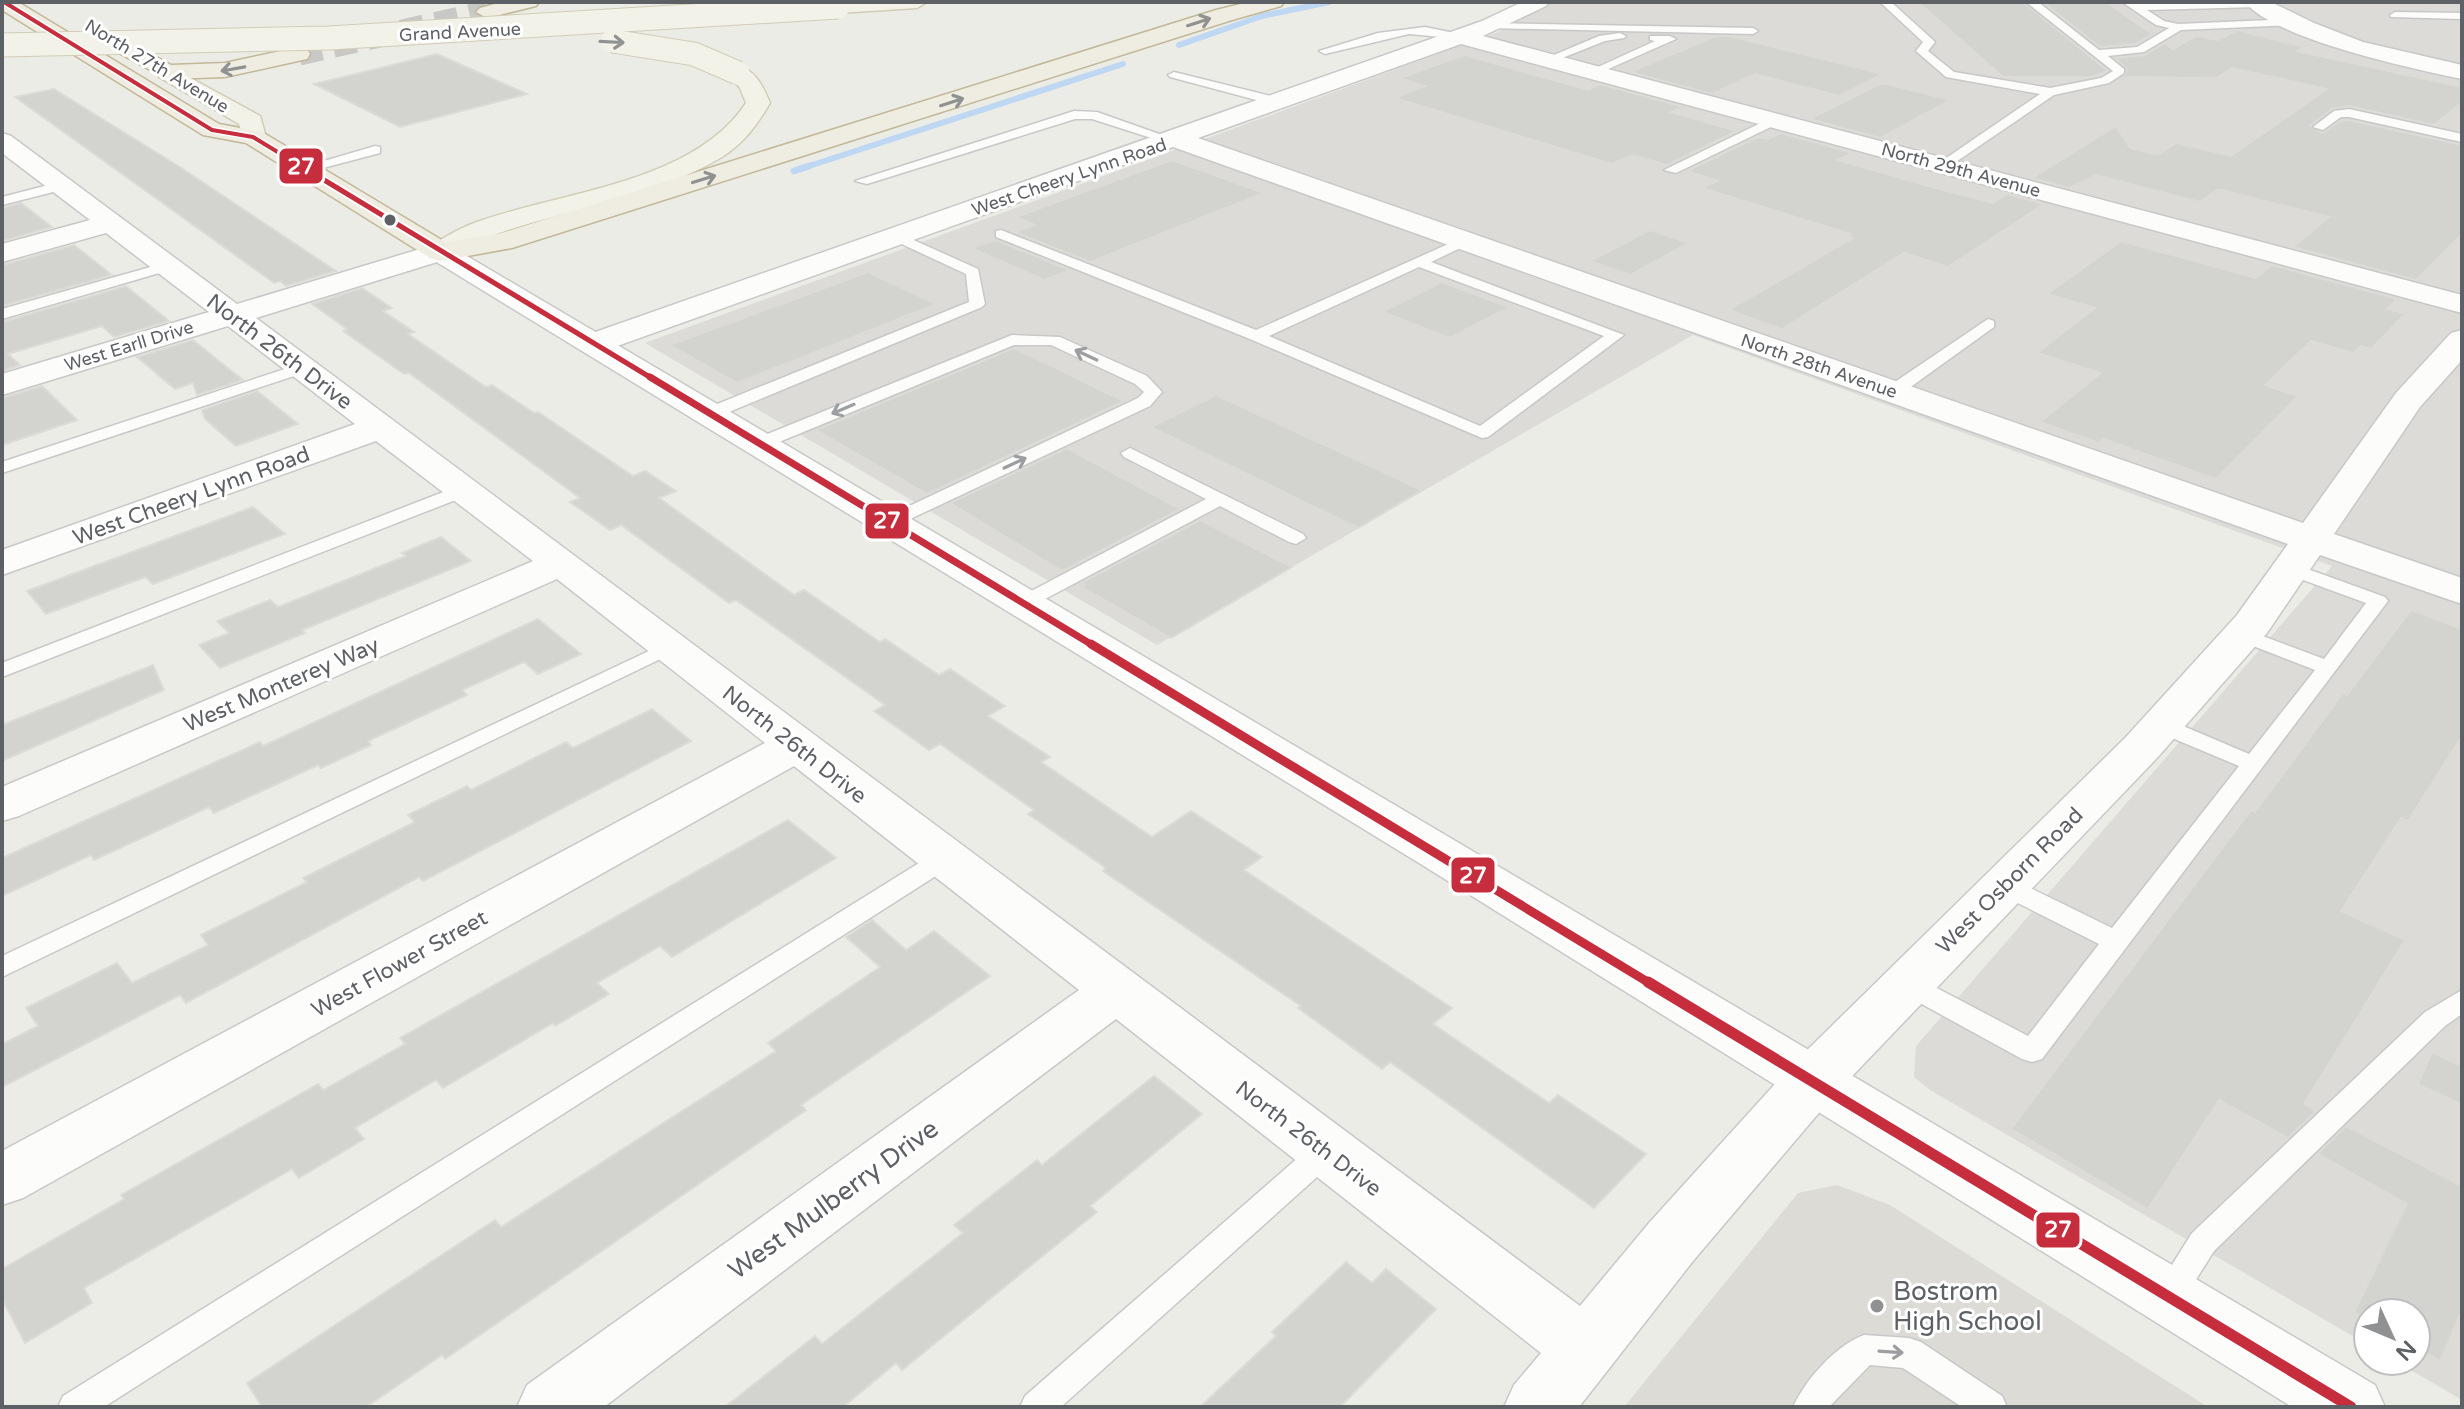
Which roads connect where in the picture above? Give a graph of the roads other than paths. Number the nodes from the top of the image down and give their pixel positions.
1 (4, 2) edge
2 (529, 2) edge
3 (784, 2) edge
4 (917, 2) edge
5 (1274, 2) edge
6 (1539, 2) edge
7 (1885, 2) edge
8 (2031, 2) edge
9 (2257, 3) edge
10 (2131, 4) edge
11 (487, 12) tunnel mouth
12 (2395, 15) dead end
13 (2462, 16) edge
14 (80, 20) dead end
15 (2291, 22) junction
16 (2160, 23) junction
17 (1490, 26) junction
18 (2178, 27) junction
19 (1662, 28) junction
20 (1753, 31) dead end
21 (2, 36) edge
22 (1462, 36) junction
23 (1670, 39) junction
24 (2157, 43) junction
25 (2, 46) edge
26 (1325, 51) dead end
27 (2096, 53) junction
28 (299, 54) tunnel mouth
29 (1548, 60) junction
30 (167, 72) junction
31 (1593, 72) junction
32 (2462, 72) edge
33 (1174, 75) dead end
34 (120, 76) junction
35 (2050, 92) junction
36 (212, 98) junction
37 (1279, 102) junction
38 (2349, 113) junction
39 (1775, 120) junction
40 (2462, 122) edge
41 (2319, 127) dead end
42 (253, 137) junction
43 (2462, 138) edge
44 (1175, 140) junction
45 (6, 149) edge
46 (375, 150) dead end
47 (1944, 166) junction
48 (304, 169) junction
49 (1671, 170) dead end
50 (862, 181) dead end
51 (60, 186) junction
52 (2, 201) edge
53 (112, 223) junction
54 (1001, 234) dead end
55 (898, 237) junction
56 (1464, 241) junction
57 (440, 252) junction
58 (2, 253) edge
59 (1418, 262) junction
60 (168, 266) junction
61 (2462, 304) edge
62 (2, 314) edge
63 (232, 315) junction
64 (1988, 324) dead end
65 (1256, 336) junction
66 (2462, 340) edge
67 (595, 343) junction
68 (303, 368) junction
69 (2, 385) edge
70 (1892, 392) junction
71 (711, 413) junction
72 (381, 427) junction
73 (761, 443) junction
74 (1130, 453) dead end
75 (2, 468) edge
76 (464, 490) junction
77 (1220, 499) junction
78 (891, 522) junction
79 (1296, 538) dead end
80 (2301, 555) junction
81 (2, 563) edge
82 (561, 563) junction
83 (2462, 592) edge
84 (1025, 602) junction
85 (2242, 635) junction
86 (670, 647) junction
87 (2328, 668) junction
88 (2, 671) edge
89 (2161, 725) junction
90 (797, 745) junction
91 (2254, 764) junction
92 (2, 805) edge
93 (944, 859) junction
94 (2003, 885) junction
95 (2116, 941) junction
96 (2, 967) edge
97 (1907, 984) junction
98 (1116, 991) junction
99 (2462, 1000) edge
100 (1814, 1079) junction
101 (1326, 1151) junction
102 (2, 1180) edge
103 (2169, 1296) junction
104 (1587, 1350) junction
105 (75, 1407) edge
106 (551, 1407) edge
107 (1037, 1407) edge
108 (1538, 1407) edge
109 (1810, 1407) edge
110 (1990, 1407) edge
111 (2351, 1407) edge

1 - 34 highway, North 27th Avenue
2 - 11 highway
3 - 21 main road, Grand Avenue
4 - 25 main road, Grand Avenue, bridge
57 -> 5 highway
6 - 17 street, West Cheery Lynn Road
7 - 35 lane
8 - 27 lane
9 - 10 lane
9 - 15 street
10 - 16 lane
12 - 13 lane
14 - 30 highway, North 27th Avenue
15 - 18 lane
15 - 32 street
16 - 18 lane
16 - 24 lane
17 - 19 lane
17 - 22 street, West Cheery Lynn Road
18 - 24 lane
19 - 20 lane
19 - 23 lane
22 - 26 lane
22 - 29 street, North 29th Avenue
22 - 37 street, West Cheery Lynn Road
23 - 29 lane
23 - 31 lane
24 - 27 lane
25 -> 57 main road, bridge
27 - 35 lane
28 -> 30 highway
29 - 31 street, North 29th Avenue
30 - 36 main road, North 27th Avenue
31 - 39 street, North 29th Avenue
33 - 37 lane
34 - 36 highway
34 - 42 highway, North 27th Avenue
35 - 47 lane
36 - 42 main road, North 27th Avenue
37 - 44 street, West Cheery Lynn Road
38 - 40 lane
38 - 41 lane
38 - 43 lane
39 - 47 street, North 29th Avenue
39 - 49 lane
42 - 48 highway, North 27th Avenue
44 - 50 lane
44 - 55 street, West Cheery Lynn Road
44 - 56 street, North 28th Avenue
45 - 51 street, North 26th Drive
46 - 48 lane
47 - 61 street, North 29th Avenue
48 - 57 highway, North 27th Avenue
51 - 52 lane
51 - 53 street, North 26th Drive
53 - 58 street
53 - 60 street, North 26th Drive
54 - 65 lane
55 - 67 street, West Cheery Lynn Road
55 - 71 lane
56 - 59 lane
56 - 70 street, North 28th Avenue
57 - 63 street, West Earll Drive
57 - 67 street, North 27th Avenue
59 - 65 lane
59 - 65 lane
60 - 62 lane
60 - 63 street, North 26th Drive
63 - 68 street, North 26th Drive
63 - 69 street, West Earll Drive
64 - 70 lane
66 - 80 street, West Osborn Road
67 - 71 street, North 27th Avenue
68 - 72 street, North 26th Drive
68 - 75 lane
70 - 80 street, North 28th Avenue
71 - 73 street, North 27th Avenue
72 - 76 street, North 26th Drive
72 - 81 street, West Cheery Lynn Road
73 - 78 street, North 27th Avenue
78 -> 73 lane
74 - 77 lane
76 - 82 street, North 26th Drive
76 - 88 lane
77 - 79 lane
77 - 84 lane
78 - 84 street, North 27th Avenue
80 - 83 street, North 28th Avenue
80 - 85 street, West Osborn Road
80 - 87 lane
82 - 86 street, North 26th Drive
82 - 92 street, West Monterey Way
84 - 100 street, North 27th Avenue
85 - 87 lane
85 - 89 street, West Osborn Road
86 - 90 street, North 26th Drive
86 - 96 lane
87 - 91 lane
89 - 91 lane
89 - 94 street, West Osborn Road
90 - 93 street, North 26th Drive
90 - 102 street, West Flower Street
91 - 95 lane
93 - 98 street, North 26th Drive
93 - 105 lane
94 - 95 lane
94 - 97 street, West Osborn Road
95 - 97 lane
97 - 100 street, West Osborn Road
98 - 101 street, North 26th Drive
98 - 106 street, West Mulberry Drive
99 - 103 lane
100 - 103 street, North 27th Avenue
100 - 104 street, West Osborn Road
101 - 104 street, North 26th Drive
101 - 107 lane
103 - 111 street, North 27th Avenue
104 - 108 street, West Osborn Road
109 -> 110 lane

